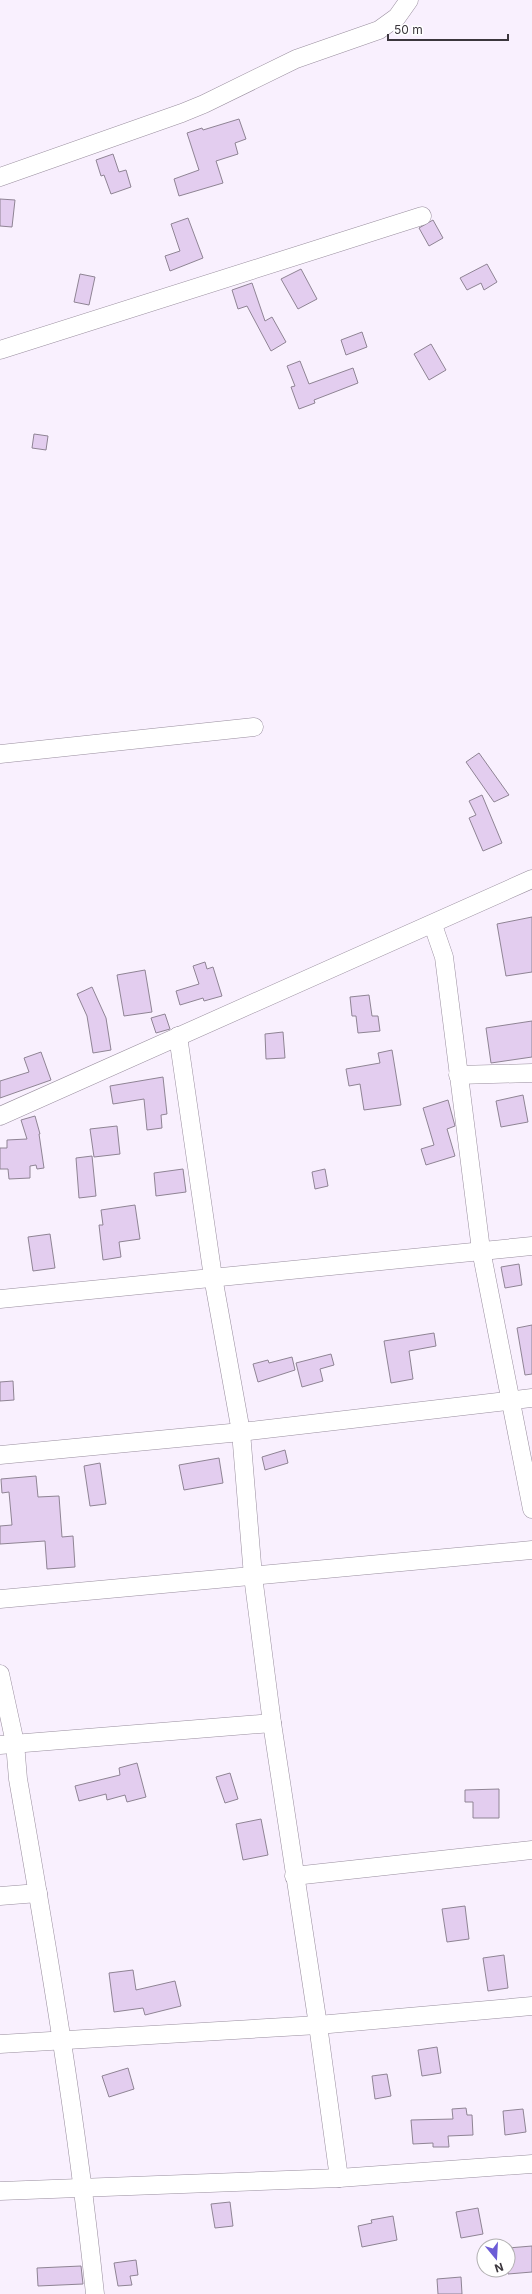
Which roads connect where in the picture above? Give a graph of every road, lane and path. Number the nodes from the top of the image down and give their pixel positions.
1 (409, 0) edge
2 (0, 176) edge
3 (422, 216) dead end
4 (0, 350) edge
5 (254, 727) dead end
6 (0, 754) edge
7 (532, 879) edge
8 (433, 925) junction
9 (178, 1036) junction
10 (532, 1072) edge
11 (458, 1075) junction
12 (0, 1116) edge
13 (532, 1246) edge
14 (480, 1250) junction
15 (213, 1278) junction
16 (0, 1299) edge
17 (532, 1398) edge
18 (509, 1401) junction
19 (241, 1432) junction
20 (0, 1455) edge
21 (532, 1509) edge
22 (532, 1550) edge
23 (253, 1576) junction
24 (0, 1599) edge
25 (0, 1674) edge
26 (272, 1724) junction
27 (7, 1744) edge
28 (532, 1850) edge
29 (294, 1876) junction
30 (38, 1894) junction
31 (0, 1896) edge
32 (532, 2006) edge
33 (318, 2024) junction
34 (63, 2040) junction
35 (0, 2044) edge
36 (532, 2164) edge
37 (339, 2178) junction
38 (84, 2186) junction
39 (0, 2191) edge
40 (95, 2294) edge

1 - 2 street
3 - 4 street
5 - 6 street
7 - 8 street
8 - 9 street
8 - 11 street
9 - 12 street
9 - 15 street
10 - 11 street
11 - 14 street
13 - 14 street
14 - 15 street
14 - 18 street
15 - 16 street
15 - 19 street
17 - 18 street
18 - 19 street
18 - 21 street
19 - 20 street
19 - 23 street
22 - 23 street
23 - 24 street
23 - 26 street
25 - 27 street
26 - 27 street
26 - 29 street
27 - 30 street
28 - 29 street
29 - 33 street
30 - 31 street
30 - 34 street
32 - 33 street
33 - 34 street
33 - 37 street
34 - 35 street
34 - 38 street
36 - 37 street
37 - 38 street
38 - 39 street
38 - 40 street

